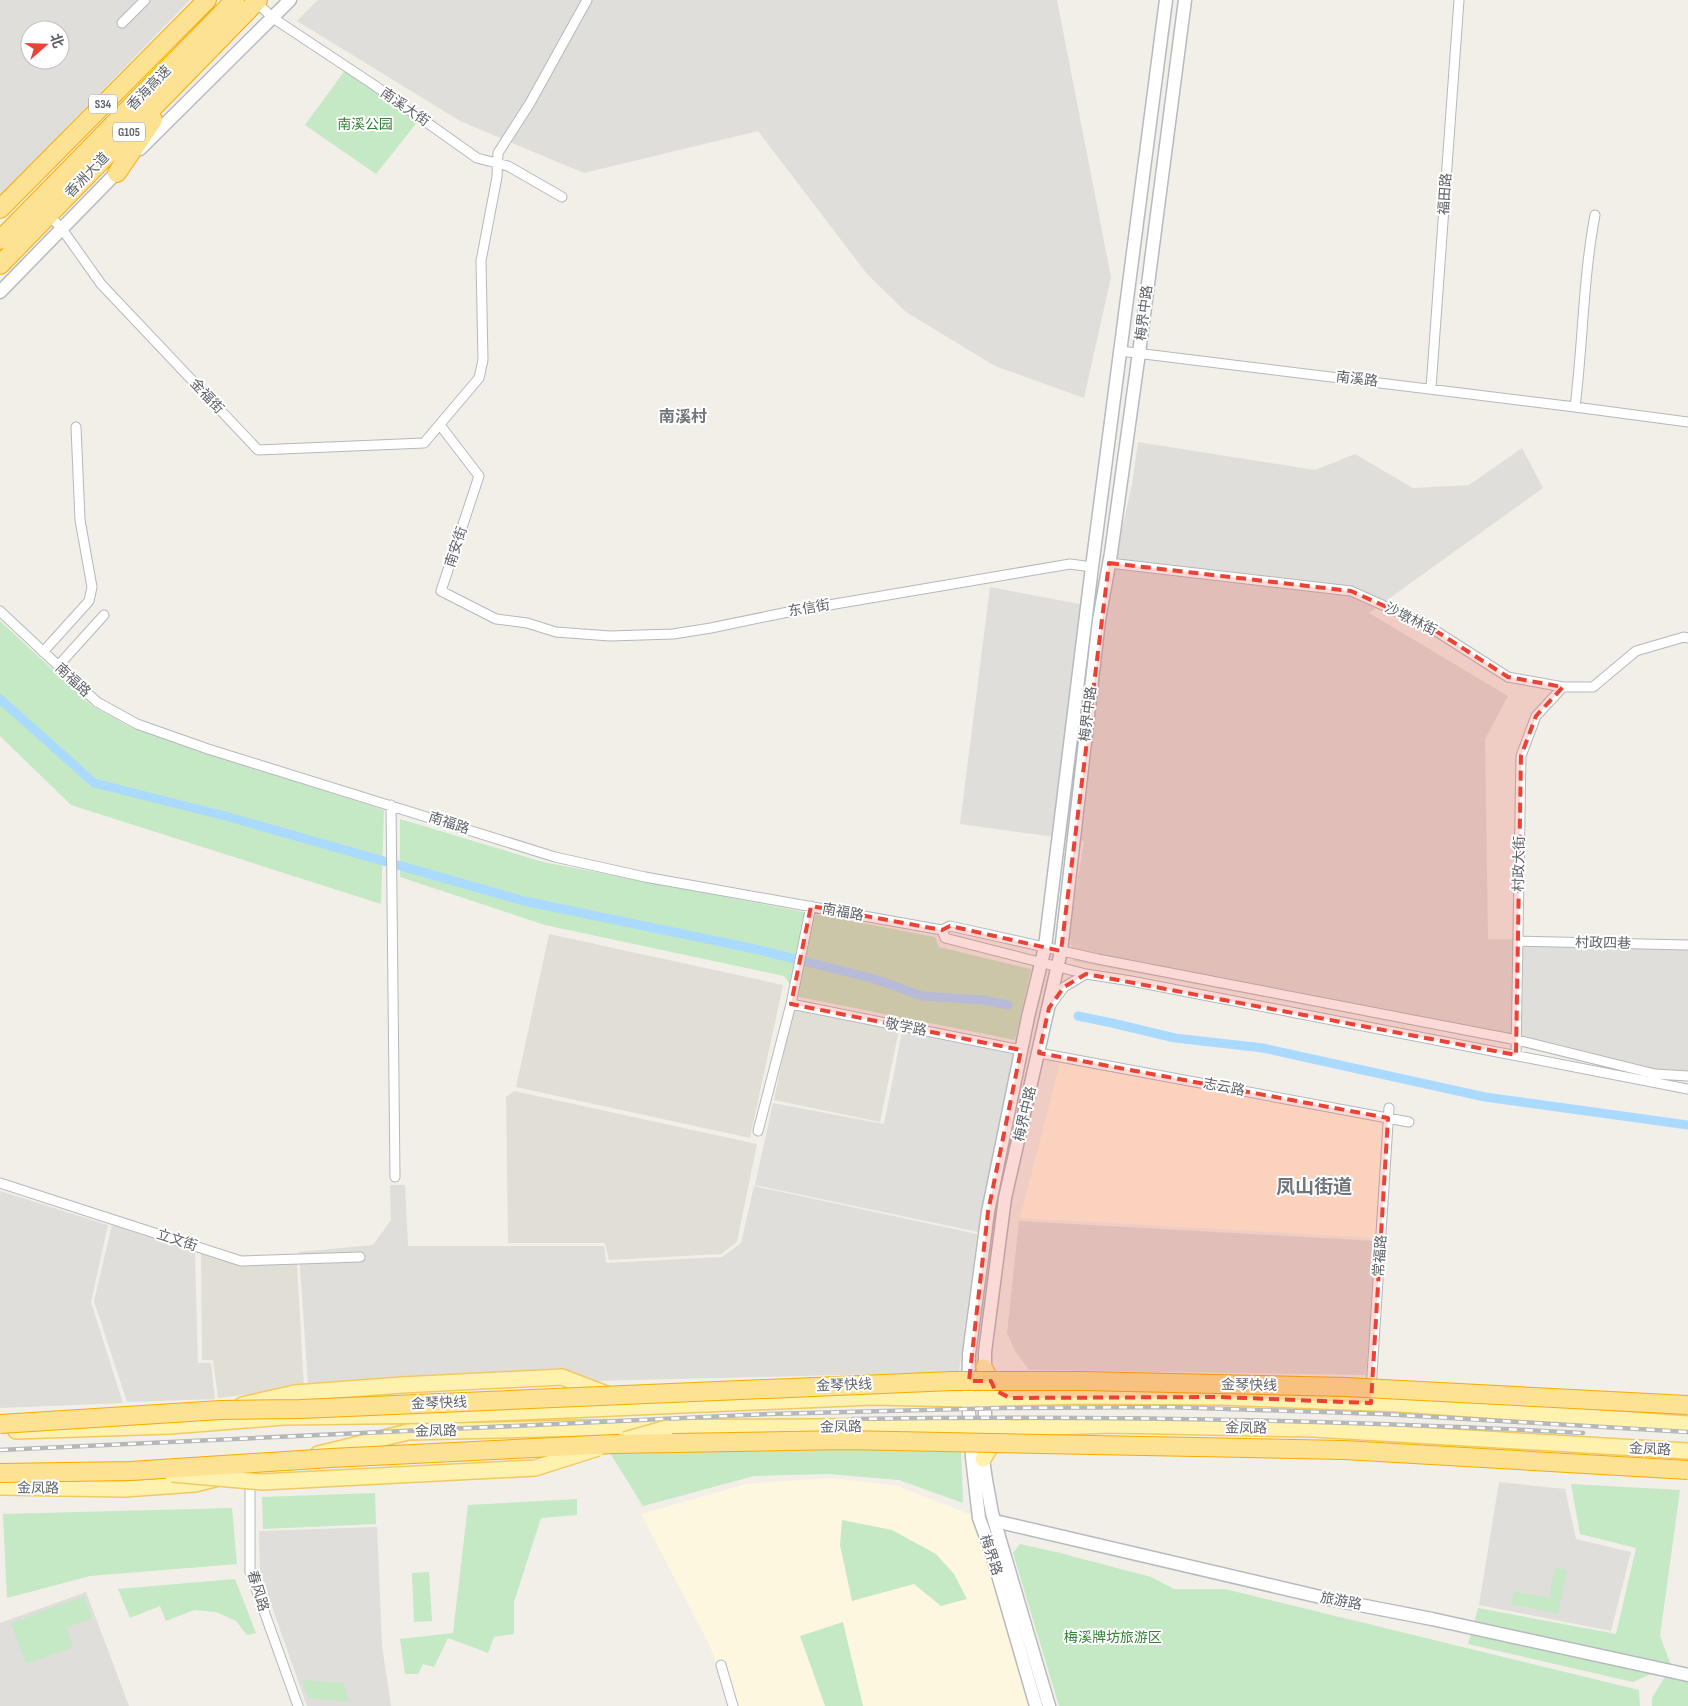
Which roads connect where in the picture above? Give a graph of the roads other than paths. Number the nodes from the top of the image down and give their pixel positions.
1 (145, 0) edge
2 (207, 0) edge
3 (228, 0) edge
4 (234, 0) edge
5 (290, 0) edge
6 (587, 0) edge
7 (1166, 0) edge
8 (1186, 0) edge
9 (1459, 0) edge
10 (257, 1) edge
11 (273, 18) junction
12 (122, 23) dead end
13 (178, 82) junction
14 (498, 164) junction
15 (117, 173) junction
16 (562, 197) dead end
17 (0, 209) edge
18 (49, 214) junction
19 (1595, 215) dead end
20 (62, 229) junction
21 (0, 232) edge
22 (0, 240) edge
23 (0, 265) edge
24 (0, 292) edge
25 (1120, 351) junction
26 (1139, 353) junction
27 (1431, 388) junction
28 (1575, 407) junction
29 (1688, 422) edge
30 (440, 425) junction
31 (76, 427) dead end
32 (1109, 563) junction
33 (1092, 568) junction
34 (0, 611) edge
35 (104, 615) dead end
36 (526, 623) joint
37 (1688, 638) edge
38 (43, 652) junction
39 (58, 666) junction
40 (1563, 687) junction
41 (391, 805) junction
42 (811, 906) junction
43 (942, 930) junction
44 (1518, 942) junction
45 (1688, 945) edge
46 (1044, 947) junction
47 (1061, 951) junction
48 (1041, 963) junction
49 (1057, 968) junction
50 (1086, 974) junction
51 (791, 1004) junction
52 (1049, 1008) junction
53 (1517, 1040) junction
54 (1021, 1050) junction
55 (1039, 1053) junction
56 (1516, 1055) junction
57 (1688, 1076) edge
58 (1015, 1079) junction
59 (1032, 1082) junction
60 (1688, 1089) edge
61 (1389, 1108) dead end
62 (1388, 1118) junction
63 (1409, 1122) dead end
64 (758, 1131) dead end
65 (395, 1177) dead end
66 (0, 1183) edge
67 (360, 1257) dead end
68 (984, 1367) junction
69 (1010, 1398) junction
70 (968, 1399) junction
71 (985, 1399) junction
72 (1371, 1403) junction
73 (1688, 1405) edge
74 (638, 1406) junction
75 (221, 1410) junction
76 (0, 1424) edge
77 (1688, 1424) edge
78 (978, 1426) junction
79 (667, 1428) junction
80 (1012, 1428) junction
81 (0, 1432) edge
82 (1688, 1450) edge
83 (983, 1459) junction
84 (250, 1470) junction
85 (1688, 1470) edge
86 (131, 1471) junction
87 (0, 1473) edge
88 (0, 1488) edge
89 (995, 1521) junction
90 (721, 1665) dead end
91 (1688, 1675) edge
92 (298, 1706) edge
93 (733, 1706) edge
94 (1036, 1706) edge
95 (1049, 1706) edge

1 - 12 street
2 - 17 highway, 香海高速 / S34
3 - 21 highway, 香洲大道 / G105
4 - 22 highway, 香海高速 / S34
5 - 11 main road
6 - 14 street
7 - 25 main road, 梅界中路
8 - 26 main road, 梅界中路
9 - 27 street, 福田路
10 - 11 street, 南溪大街
10 - 13 highway, 香洲大道 / G105
11 - 14 street, 南溪大街
11 - 15 main road
13 - 15 highway
13 - 18 highway, 香洲大道 / G105
14 - 16 street, 南溪大街
14 - 30 street
15 - 20 main road
18 - 20 street, 金福街
18 - 23 highway, 香洲大道 / G105
19 - 28 street
20 - 24 main road
20 - 30 street, 金福街
25 - 26 street, 南溪路
25 - 33 main road, 梅界中路
26 - 27 street, 南溪路
26 - 32 main road, 梅界中路
27 - 28 street, 南溪路
28 - 29 street, 南溪路
30 - 36 street, 南安街
31 - 38 street
32 - 40 street, 沙墩林街
32 - 47 main road, 梅界中路
33 - 36 street, 东信街
33 - 46 main road, 梅界中路
34 - 38 street, 南福路
35 - 39 street
37 - 40 street, 沙墩林街
38 - 39 street, 南福路
39 - 41 street, 南福路
40 - 44 street, 村政大街
41 - 42 street, 南福路
41 - 65 street
42 - 43 street, 南福路
42 - 51 street
43 - 46 street
43 - 48 street
44 - 45 street, 村政四巷
44 - 53 street, 村政大街
46 - 47 street
46 - 48 main road, 梅界中路
47 - 49 main road, 梅界中路
47 - 53 street
48 - 49 street
48 - 54 main road, 梅界中路
49 - 50 street
49 - 52 main road, 梅界中路
50 - 52 street
50 - 56 street
51 - 54 street, 敬学路
51 - 64 street
52 - 55 main road, 梅界中路
53 - 56 street, 村政大街
53 - 57 street
54 - 58 main road, 梅界中路
55 - 59 main road, 梅界中路
55 - 62 street, 志云路
56 - 60 street
58 - 59 street
58 - 70 main road, 梅界中路
59 - 68 main road, 梅界中路
61 - 62 street, 常福路
62 - 63 street, 志云路
62 - 72 street, 常福路
66 - 67 street, 立文街
68 - 69 main road
68 - 71 main road, 梅界中路
69 - 71 main road, 金凤路
69 - 72 main road, 金凤路
70 - 71 main road, 金凤路
70 - 74 main road, 金凤路
70 - 78 main road, 梅界路
71 - 78 main road, 梅界中路
72 - 77 main road, 金凤路
73 - 75 highway, 金琴快线, bridge
74 - 75 main road, bridge
74 - 81 main road, 金凤路
75 - 76 highway, 金琴快线, bridge
78 - 79 main road, 金凤路
78 - 80 main road, 金凤路
78 - 83 main road
78 - 94 main road, 梅界路
79 - 84 main road, 金凤路
79 - 86 main road, bridge
80 - 82 main road, 金凤路
80 - 83 main road
83 - 89 main road
84 - 88 main road, 金凤路
84 - 92 street, 春风路
85 - 86 highway, bridge
86 - 87 highway, bridge
89 - 91 main road, 旅游路
89 - 95 main road
90 - 93 street

